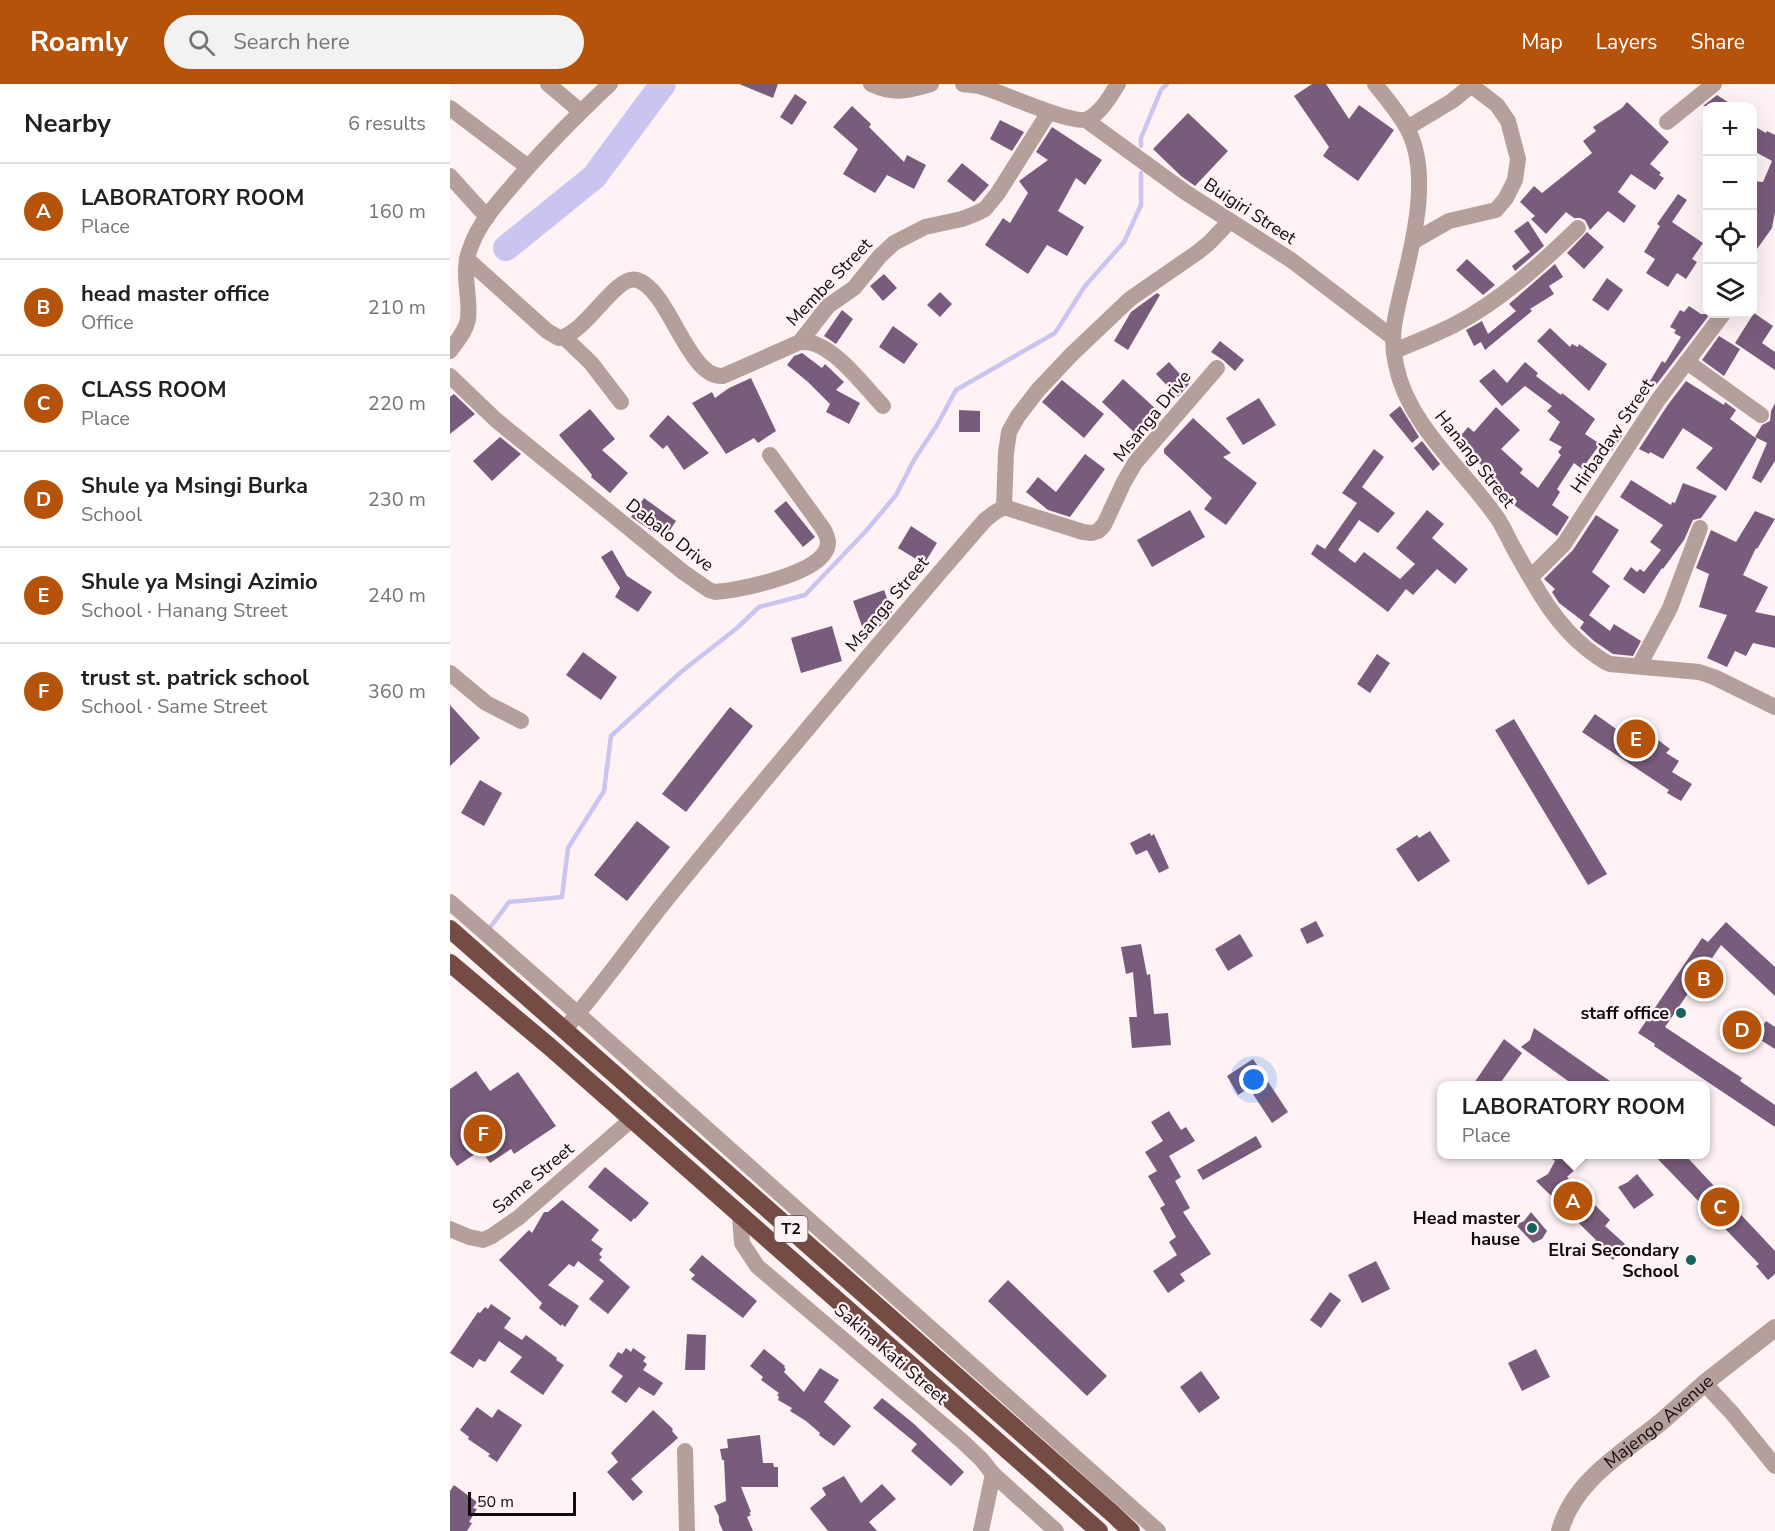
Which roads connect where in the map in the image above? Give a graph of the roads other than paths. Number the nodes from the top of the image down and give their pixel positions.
1 (548, 84) edge
2 (610, 84) edge
3 (871, 84) edge
4 (931, 84) edge
5 (963, 84) edge
6 (1118, 84) edge
7 (1375, 84) edge
8 (1714, 84) edge
9 (1473, 85) edge
10 (450, 108) edge
11 (580, 111) junction
12 (1049, 112) junction
13 (1086, 120) junction
14 (1667, 122) dead end
15 (1407, 128) junction
16 (528, 167) junction
17 (450, 176) edge
18 (487, 217) junction
19 (1230, 221) junction
20 (1578, 228) dead end
21 (1414, 241) junction
22 (467, 259) junction
23 (1720, 318) edge
24 (564, 337) junction
25 (800, 342) junction
26 (1393, 344) junction
27 (450, 351) edge
28 (1687, 362) junction
29 (1217, 368) dead end
30 (450, 376) edge
31 (621, 402) dead end
32 (883, 406) dead end
33 (1761, 415) dead end
34 (770, 454) dead end
35 (1004, 507) junction
36 (1700, 528) dead end
37 (1531, 577) junction
38 (1639, 666) junction
39 (450, 673) edge
40 (1775, 707) edge
41 (521, 721) dead end
42 (450, 902) edge
43 (450, 929) edge
44 (450, 963) edge
45 (578, 1014) junction
46 (564, 1030) junction
47 (631, 1120) junction
48 (740, 1216) junction
49 (450, 1228) edge
50 (1775, 1328) edge
51 (1704, 1383) junction
52 (685, 1451) dead end
53 (1775, 1466) edge
54 (993, 1474) junction
55 (687, 1531) edge
56 (981, 1531) edge
57 (1056, 1531) edge
58 (1099, 1531) edge
59 (1131, 1531) edge
60 (1158, 1531) edge
61 (1560, 1531) edge

1 - 11 street
2 - 11 street
3 - 4 street
5 - 12 street
6 - 13 street
7 - 15 street, Hanang Street
8 - 14 street
9 - 15 street
9 - 21 street
10 - 16 street
11 - 16 street
12 - 13 street
12 - 25 street, Membe Street
13 - 19 street, Buigiri Street
15 - 21 street, Hanang Street
16 - 18 street
17 - 18 street
18 - 22 street
19 - 26 street, Buigiri Street
19 - 35 street
20 - 26 street
21 - 26 street, Hanang Street
22 - 24 street
22 - 27 street
23 - 28 street, Hirbadaw Street
24 - 25 street, Membe Street
24 - 31 street
25 - 32 street
26 - 37 street, Hanang Street
28 - 33 street
28 - 37 street, Hirbadaw Street
29 - 35 street, Msanga Drive
30 - 34 street, Dabalo Drive
35 - 45 street, Msanga Street
36 - 38 street
37 - 38 street, Hanang Street
38 - 40 street, Hanang Street
39 - 41 street
42 - 45 street
43 - 46 highway, T2
44 - 47 highway, T2
45 - 46 street, Msanga Street
45 - 60 street
46 - 59 highway, T2
47 - 48 highway, T2
47 - 49 street, Same Street
48 - 54 street, Sakina Kati Street
48 - 58 highway, T2
50 - 51 street, Majengo Avenue
51 - 53 street
51 - 61 street, Majengo Avenue
52 - 55 street
54 - 56 street
54 - 57 street, Sakina Kati Street

